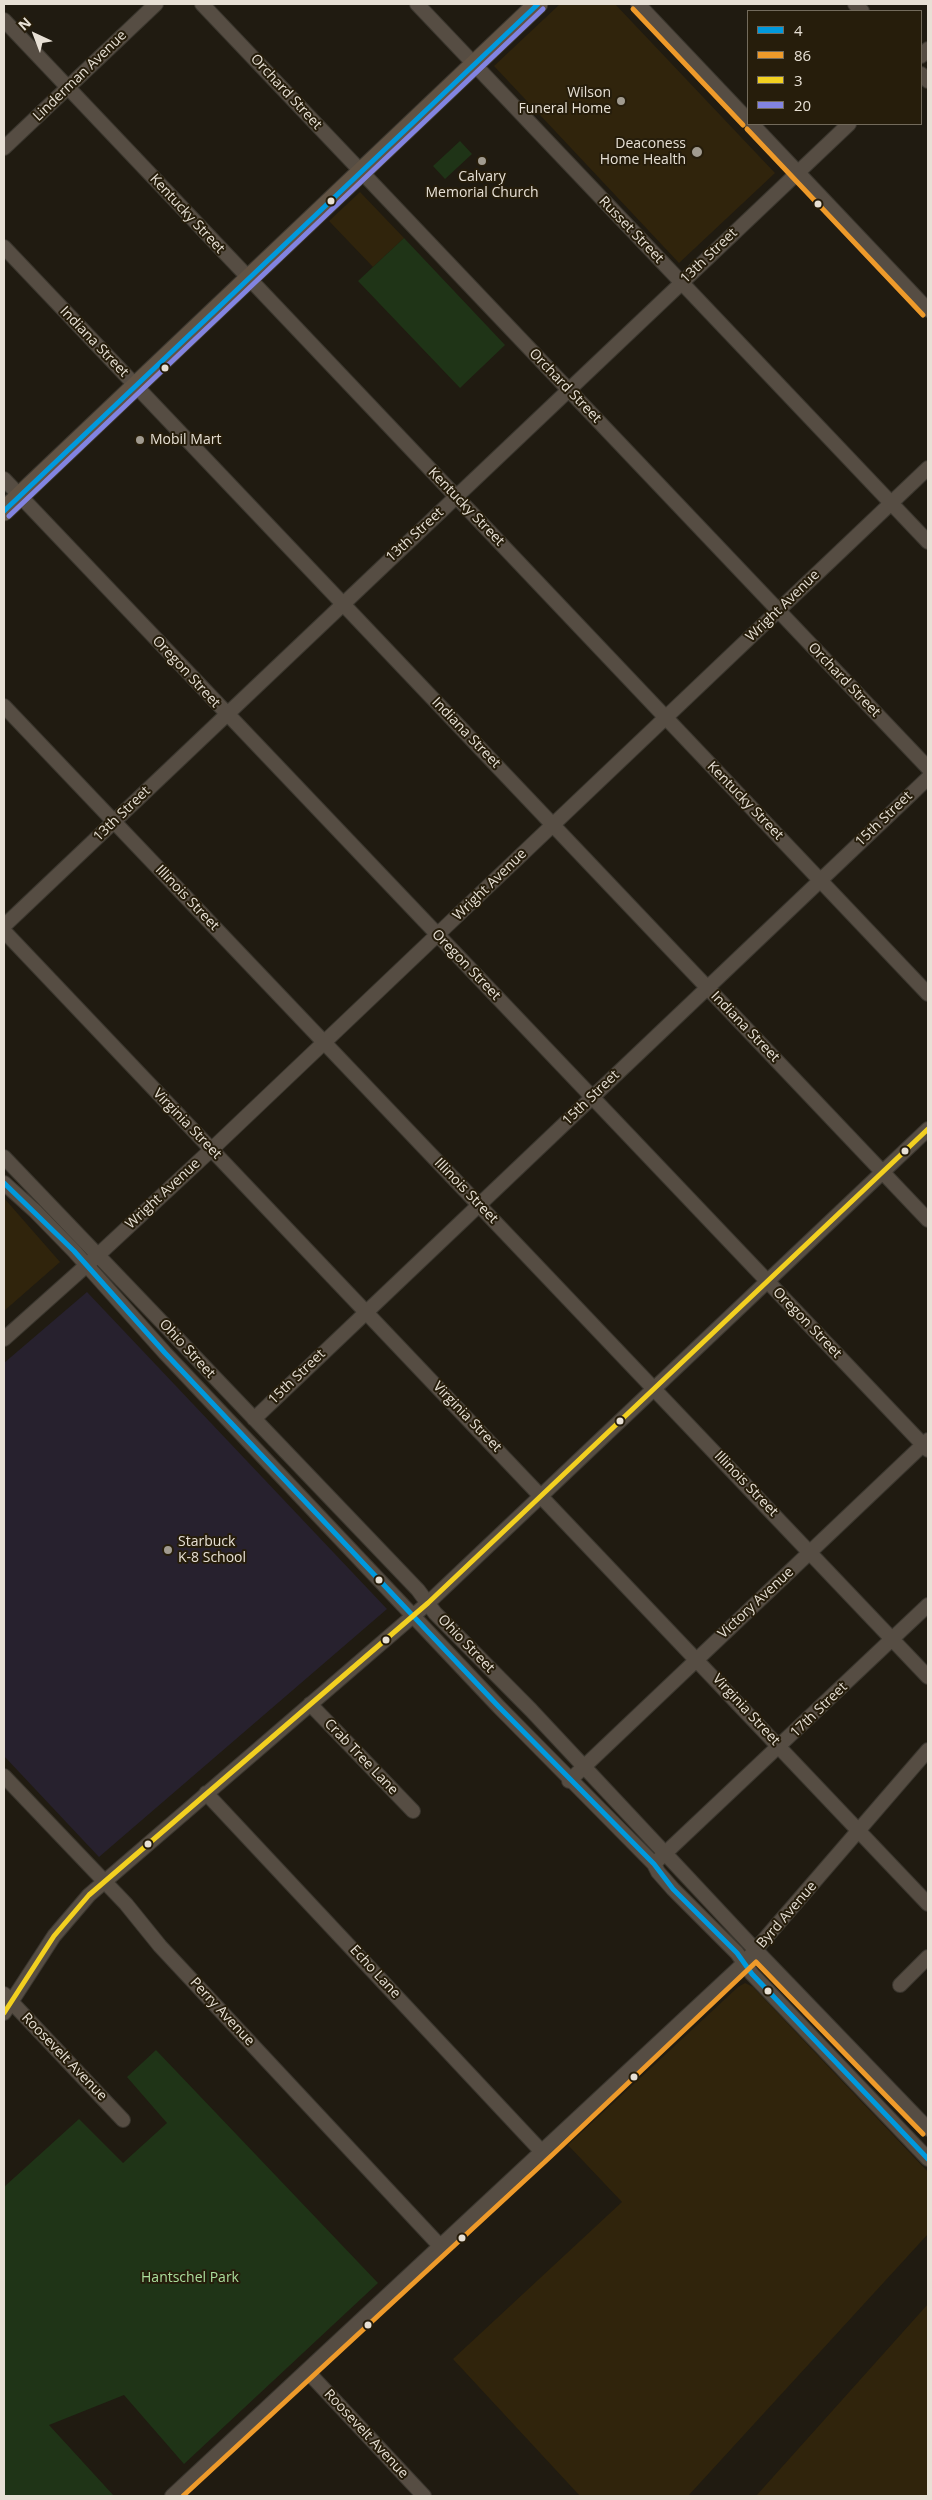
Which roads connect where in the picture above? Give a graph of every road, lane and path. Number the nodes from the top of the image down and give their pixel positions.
1 (156, 4) edge
2 (202, 4) edge
3 (417, 4) edge
4 (538, 4) edge
5 (638, 4) edge
6 (4, 20) edge
7 (474, 64) junction
8 (67, 88) junction
9 (747, 119) edge
10 (753, 125) edge
11 (848, 125) edge
12 (4, 148) edge
13 (361, 171) junction
14 (798, 172) junction
15 (4, 247) edge
16 (248, 278) junction
17 (682, 282) junction
18 (928, 310) edge
19 (136, 386) junction
20 (569, 390) junction
21 (928, 468) edge
22 (4, 479) edge
23 (20, 496) junction
24 (456, 497) junction
25 (891, 503) junction
26 (4, 511) edge
27 (928, 542) edge
28 (343, 604) junction
29 (778, 610) junction
30 (4, 706) edge
31 (227, 714) junction
32 (666, 717) junction
33 (928, 768) edge
34 (928, 778) edge
35 (114, 822) junction
36 (553, 825) junction
37 (820, 880) junction
38 (4, 926) edge
39 (4, 931) edge
40 (437, 935) junction
41 (707, 988) junction
42 (928, 994) edge
43 (324, 1042) junction
44 (592, 1098) junction
45 (928, 1129) edge
46 (212, 1149) junction
47 (4, 1157) edge
48 (883, 1172) junction
49 (4, 1183) edge
50 (479, 1205) junction
51 (928, 1220) edge
52 (98, 1256) junction
53 (86, 1266) junction
54 (768, 1282) junction
55 (366, 1312) junction
56 (4, 1339) edge
57 (186, 1347) junction
58 (165, 1353) junction
59 (655, 1389) junction
60 (254, 1419) junction
61 (927, 1445) edge
62 (542, 1496) junction
63 (810, 1552) junction
64 (428, 1603) junction
65 (928, 1605) edge
66 (413, 1616) junction
67 (893, 1639) junction
68 (698, 1659) junction
69 (928, 1677) edge
70 (310, 1704) junction
71 (780, 1746) junction
72 (928, 1750) edge
73 (584, 1766) junction
74 (4, 1776) edge
75 (569, 1781) junction
76 (206, 1794) junction
77 (412, 1811) dead end
78 (860, 1831) junction
79 (659, 1859) junction
80 (104, 1881) junction
81 (928, 1904) edge
82 (756, 1951) junction
83 (928, 1957) edge
84 (744, 1963) junction
85 (900, 1984) dead end
86 (6, 2003) edge
87 (123, 2120) dead end
88 (928, 2129) edge
89 (543, 2152) junction
90 (928, 2159) edge
91 (441, 2247) junction
92 (307, 2371) junction
93 (172, 2496) edge
94 (424, 2496) edge

1 - 8 street, Linderman Avenue
2 - 13 street, Orchard Street
3 - 7 street, Russet Street
4 - 7 main road
5 - 9 street
6 - 8 street, Kentucky Street
7 - 13 main road
7 - 17 street, Russet Street
8 - 12 street, Linderman Avenue
8 - 16 street, Kentucky Street
10 - 14 street
11 - 14 street, 13th Street
13 - 16 main road
13 - 20 street, Orchard Street
14 - 17 street, 13th Street
14 - 18 street
15 - 19 street, Indiana Street
16 - 19 main road
16 - 24 street, Kentucky Street
17 - 20 street, 13th Street
17 - 25 street, Russet Street
19 - 23 main road
19 - 28 street, Indiana Street
20 - 24 street, 13th Street
20 - 29 street, Orchard Street
21 - 25 street, Wright Avenue
22 - 23 street, Oregon Street
23 - 26 main road
23 - 31 street, Oregon Street
24 - 28 street, 13th Street
24 - 32 street, Kentucky Street
25 - 27 street, Russet Street
25 - 29 street, Wright Avenue
28 - 31 street, 13th Street
28 - 36 street, Indiana Street
29 - 32 street, Wright Avenue
29 - 33 street, Orchard Street
30 - 35 street, Illinois Street
31 - 35 street, 13th Street
31 - 40 street, Oregon Street
32 - 36 street, Wright Avenue
32 - 37 street, Kentucky Street
34 - 37 street, 15th Street
35 - 38 street, 13th Street
35 - 43 street, Illinois Street
36 - 40 street, Wright Avenue
36 - 41 street, Indiana Street
37 - 41 street, 15th Street
37 - 42 street, Kentucky Street
39 - 46 street, Virginia Street
40 - 43 street, Wright Avenue
40 - 44 street, Oregon Street
41 - 44 street, 15th Street
41 - 48 street, Indiana Street
43 - 46 street, Wright Avenue
43 - 50 street, Illinois Street
44 - 50 street, 15th Street
44 - 54 street, Oregon Street
45 - 48 street
46 - 52 street, Wright Avenue
46 - 55 street, Virginia Street
47 - 52 street, Ohio Street
48 - 51 street, Indiana Street
48 - 54 street
49 - 53 street, Ohio Street
50 - 55 street, 15th Street
50 - 59 street, Illinois Street
52 - 53 street, Wright Avenue
52 - 57 street, Ohio Street
53 - 56 street, Wright Avenue
53 - 58 street, Ohio Street
54 - 59 street
54 - 61 street, Oregon Street
55 - 60 street, 15th Street
55 - 62 street, Virginia Street
57 - 58 street
57 - 60 street, Ohio Street
58 - 66 street, Ohio Street
59 - 62 street
59 - 63 street, Illinois Street
60 - 64 street, Ohio Street
61 - 63 street, Victory Avenue
62 - 64 street
62 - 68 street, Virginia Street
63 - 67 street, Illinois Street
63 - 68 street, Victory Avenue
64 - 66 street
64 - 73 street, Ohio Street
65 - 67 street, 17th Street
66 - 70 street
66 - 75 street, Ohio Street
67 - 69 street, Illinois Street
67 - 71 street, 17th Street
68 - 71 street, Virginia Street
68 - 73 street, Victory Avenue
70 - 76 street
70 - 77 street, Crab Tree Lane
71 - 78 street, Virginia Street
71 - 79 street, 17th Street
72 - 78 street, Byrd Avenue
73 - 75 street, Victory Avenue
73 - 79 street, Ohio Street
74 - 80 street, Perry Avenue
75 - 79 street, Ohio Street
76 - 80 street
76 - 89 street, Echo Lane
78 - 81 street, Virginia Street
78 - 82 street, Byrd Avenue
79 - 82 street, Ohio Street
79 - 84 street, Ohio Street
80 - 86 street
80 - 91 street, Perry Avenue
82 - 84 street, Byrd Avenue
82 - 88 street, Ohio Street
83 - 85 street
84 - 89 street, Byrd Avenue
84 - 90 street, Ohio Street
86 - 87 street, Roosevelt Avenue
89 - 91 street, Byrd Avenue
91 - 92 street, Byrd Avenue
92 - 93 street, Byrd Avenue
92 - 94 street, Roosevelt Avenue

